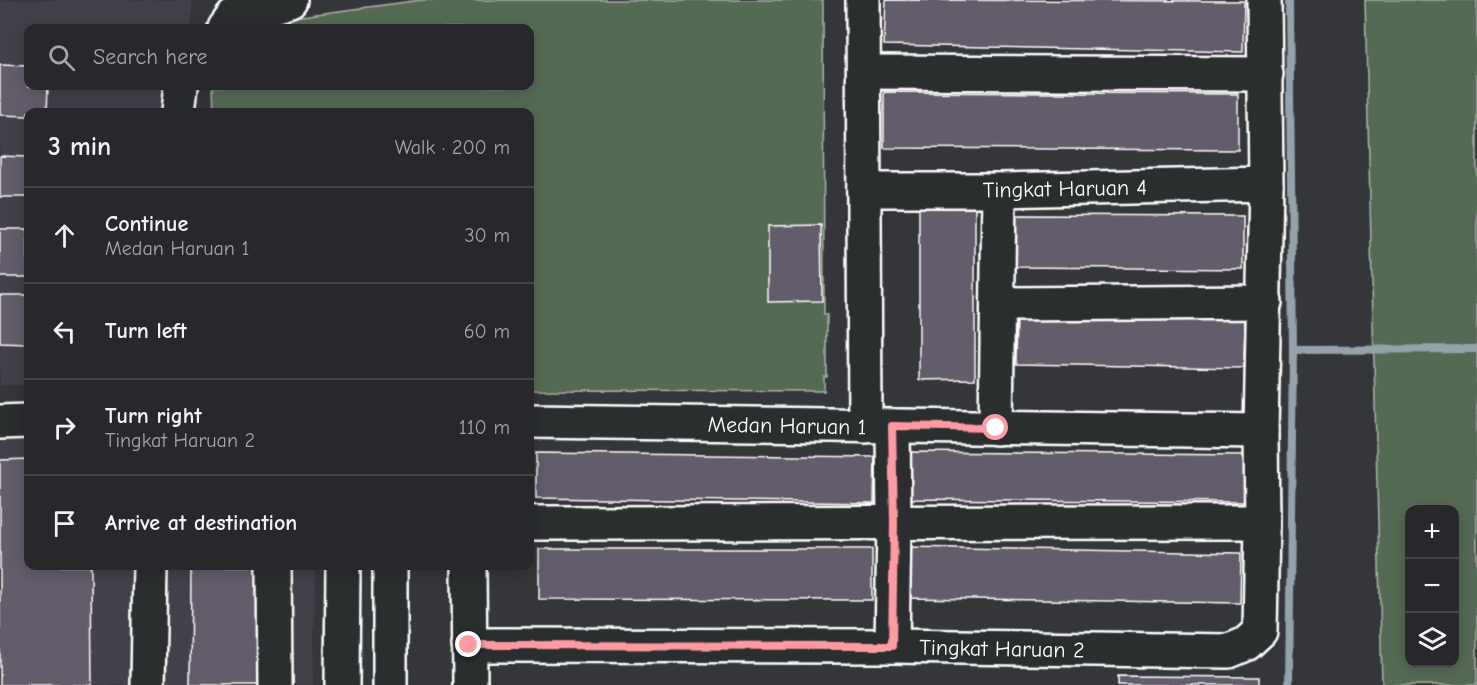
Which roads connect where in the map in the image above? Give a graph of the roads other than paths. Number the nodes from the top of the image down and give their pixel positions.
1 (290, 0) edge
2 (863, 0) edge
3 (1264, 0) edge
4 (228, 24) edge
5 (864, 72) junction
6 (1266, 74) junction
7 (181, 90) edge
8 (178, 108) edge
9 (1266, 184) junction
10 (864, 190) junction
11 (999, 190) junction
12 (1265, 302) junction
13 (998, 304) junction
14 (24, 421) edge
15 (534, 421) edge
16 (0, 422) edge
17 (878, 426) junction
18 (996, 428) junction
19 (1261, 431) junction
20 (894, 522) junction
21 (1262, 522) junction
22 (534, 523) edge
23 (150, 570) edge
24 (274, 570) edge
25 (343, 570) edge
26 (390, 570) edge
27 (469, 570) edge
28 (469, 645) junction
29 (892, 646) junction
30 (148, 685) edge
31 (275, 685) edge
32 (342, 685) edge
33 (390, 685) edge
34 (470, 685) edge

1 - 4 street
2 - 5 street
3 - 6 street
5 - 6 street
5 - 10 street
6 - 9 street
7 - 8 street
9 - 11 street, Tingkat Haruan 4
9 - 12 street
10 - 11 street, Tingkat Haruan 4
10 - 17 street
11 - 13 street
12 - 13 street
12 - 19 street
13 - 18 street
14 - 16 street
15 - 17 street, Medan Haruan 1
17 - 18 street, Medan Haruan 1
17 - 20 street
18 - 19 street, Medan Haruan 1
19 - 21 street
20 - 21 street
20 - 22 street
20 - 29 street
21 - 29 street, Tingkat Haruan 2
23 - 30 street
24 - 31 street
25 - 32 street
26 - 33 street
27 - 28 street
28 - 29 street, Tingkat Haruan 2
28 - 34 street

